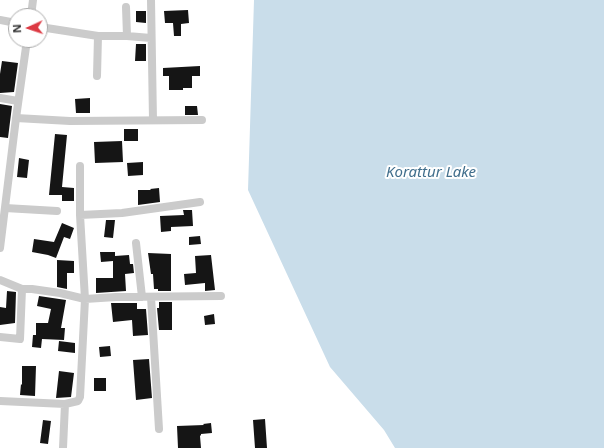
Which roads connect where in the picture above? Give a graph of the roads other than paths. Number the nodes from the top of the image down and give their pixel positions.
1 (151, 0) edge
2 (126, 7) dead end
3 (48, 28) edge
4 (98, 36) junction
5 (126, 36) junction
6 (151, 38) junction
7 (26, 48) edge
8 (97, 76) dead end
9 (0, 98) edge
10 (18, 101) junction
11 (16, 118) junction
12 (152, 120) junction
13 (202, 120) dead end
14 (80, 166) dead end
15 (200, 202) dead end
16 (5, 208) junction
17 (56, 211) dead end
18 (80, 215) junction
19 (136, 244) dead end
20 (0, 248) edge
21 (0, 280) edge
22 (22, 290) junction
23 (221, 296) dead end
24 (142, 297) junction
25 (151, 297) junction
26 (85, 299) junction
27 (0, 337) edge
28 (0, 401) edge
29 (65, 404) junction
30 (159, 429) dead end
31 (63, 448) edge

1 - 6 street
2 - 5 street
3 - 4 street
4 - 5 street
4 - 8 street
5 - 6 street
6 - 12 street
7 - 10 street
9 - 10 street
10 - 11 street
11 - 12 street
11 - 16 street
12 - 13 street
14 - 18 street
15 - 18 street
16 - 17 street
16 - 20 street
18 - 26 street
19 - 24 street
21 - 22 street
22 - 26 street
22 - 27 street
23 - 25 street
24 - 25 street
24 - 26 street
25 - 30 street
26 - 29 street
28 - 29 street
29 - 31 street

